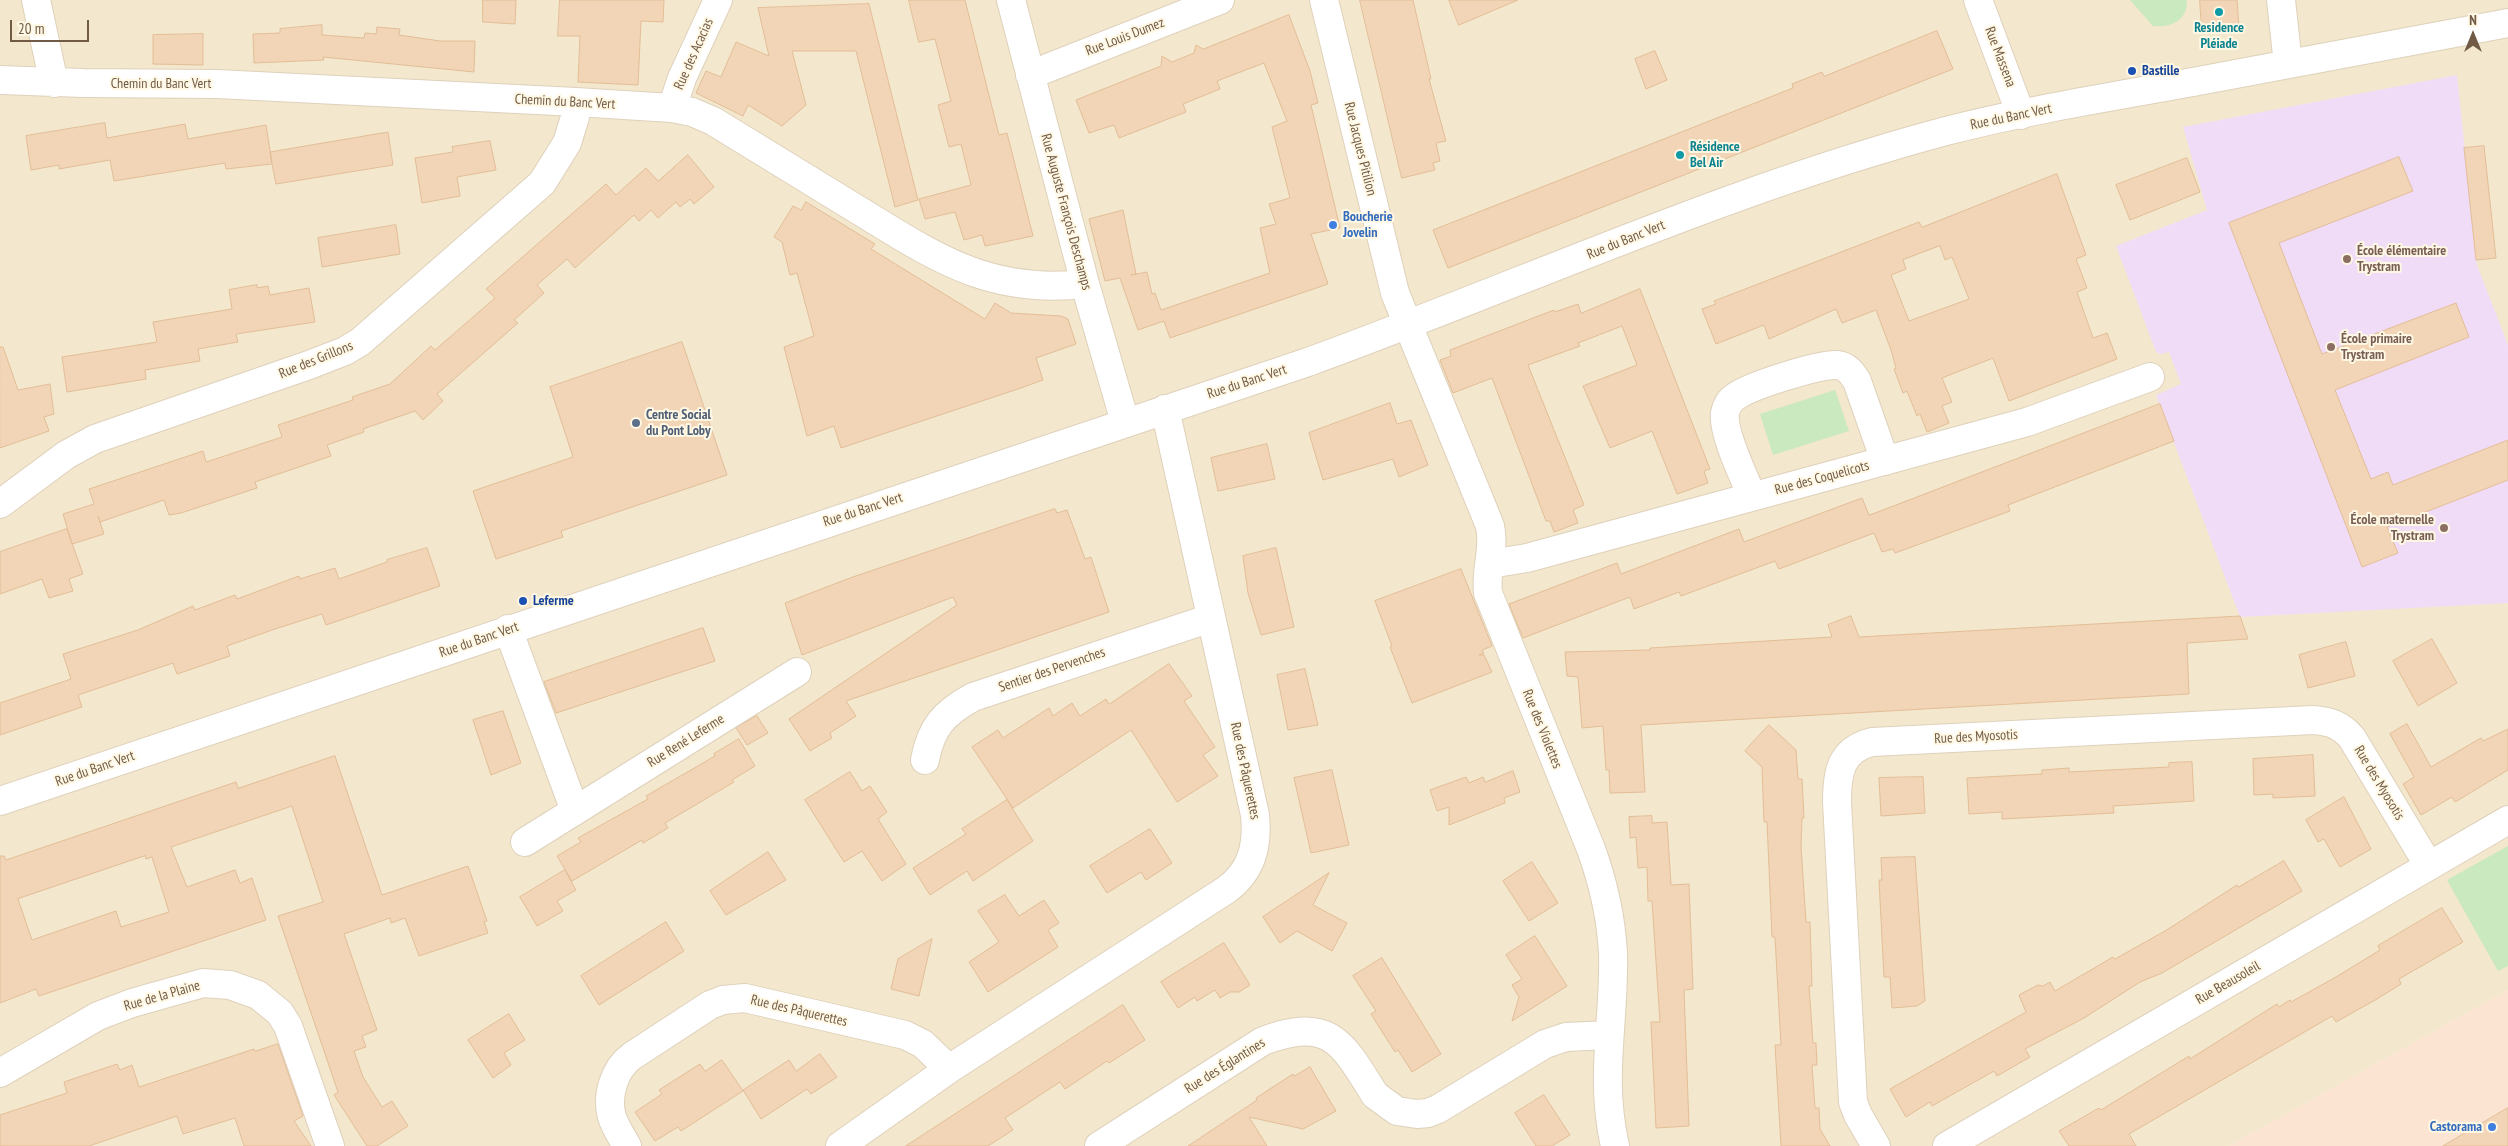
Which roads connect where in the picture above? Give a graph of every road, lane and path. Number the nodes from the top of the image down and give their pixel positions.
1 (36, 0) edge
2 (718, 0) edge
3 (1011, 0) edge
4 (1220, 0) edge
5 (1324, 0) edge
6 (1978, 0) edge
7 (2281, 0) edge
8 (2508, 23) edge
9 (2288, 64) junction
10 (1030, 75) junction
11 (0, 80) edge
12 (54, 82) junction
13 (576, 102) junction
14 (672, 108) junction
15 (2021, 115) junction
16 (1085, 284) junction
17 (1409, 325) junction
18 (2150, 377) dead end
19 (1165, 409) junction
20 (1125, 422) junction
21 (1885, 461) junction
22 (1752, 496) junction
23 (0, 504) edge
24 (1490, 564) junction
25 (1211, 618) junction
26 (508, 629) junction
27 (797, 672) dead end
28 (925, 760) dead end
29 (0, 801) edge
30 (575, 811) junction
31 (2508, 820) edge
32 (525, 842) dead end
33 (2429, 866) junction
34 (1608, 1035) junction
35 (949, 1069) junction
36 (0, 1073) edge
37 (330, 1146) edge
38 (627, 1146) edge
39 (840, 1146) edge
40 (1098, 1146) edge
41 (1615, 1146) edge
42 (1876, 1146) edge
43 (1947, 1146) edge

1 - 12 street
2 - 14 street, Rue des Acacias
3 - 10 street, Rue Auguste François Deschamps
4 - 10 street, Rue Louis Dumez
5 - 17 street, Rue Jacques Pitilion
6 - 15 street, Rue Massena
7 - 9 street
8 - 9 street, Rue du Banc Vert
9 - 15 street, Rue du Banc Vert
10 - 16 street, Rue Auguste François Deschamps
11 - 12 street, Chemin du Banc Vert
12 - 13 street, Chemin du Banc Vert
13 - 14 street, Chemin du Banc Vert
13 - 23 street, Rue des Grillons
14 - 16 street, Chemin du Banc Vert
15 - 17 street, Rue du Banc Vert
16 - 20 street, Rue Auguste François Deschamps
17 - 19 street, Rue du Banc Vert
17 - 24 street, Rue des Violettes
18 - 21 street, Rue des Coquelicots
19 - 20 street, Rue du Banc Vert
19 - 25 street, Rue des Pâquerettes
20 - 26 street, Rue du Banc Vert
21 - 22 street, Rue des Coquelicots
21 - 22 street
22 - 24 street, Rue des Coquelicots
24 - 34 street, Rue des Violettes
25 - 28 street, Sentier des Pervenches
25 - 35 street, Rue des Pâquerettes
26 - 29 street, Rue du Banc Vert
26 - 30 street
27 - 30 street, Rue René Leferme
30 - 32 street, Rue René Leferme
31 - 33 street, Rue Beausoleil
33 - 42 street, Rue des Myosotis
33 - 43 street, Rue Beausoleil
34 - 40 street, Rue des Églantines
34 - 41 street, Rue des Violettes
35 - 38 street, Rue des Pâquerettes
35 - 39 street, Rue des Pâquerettes
36 - 37 street, Rue de la Plaine

